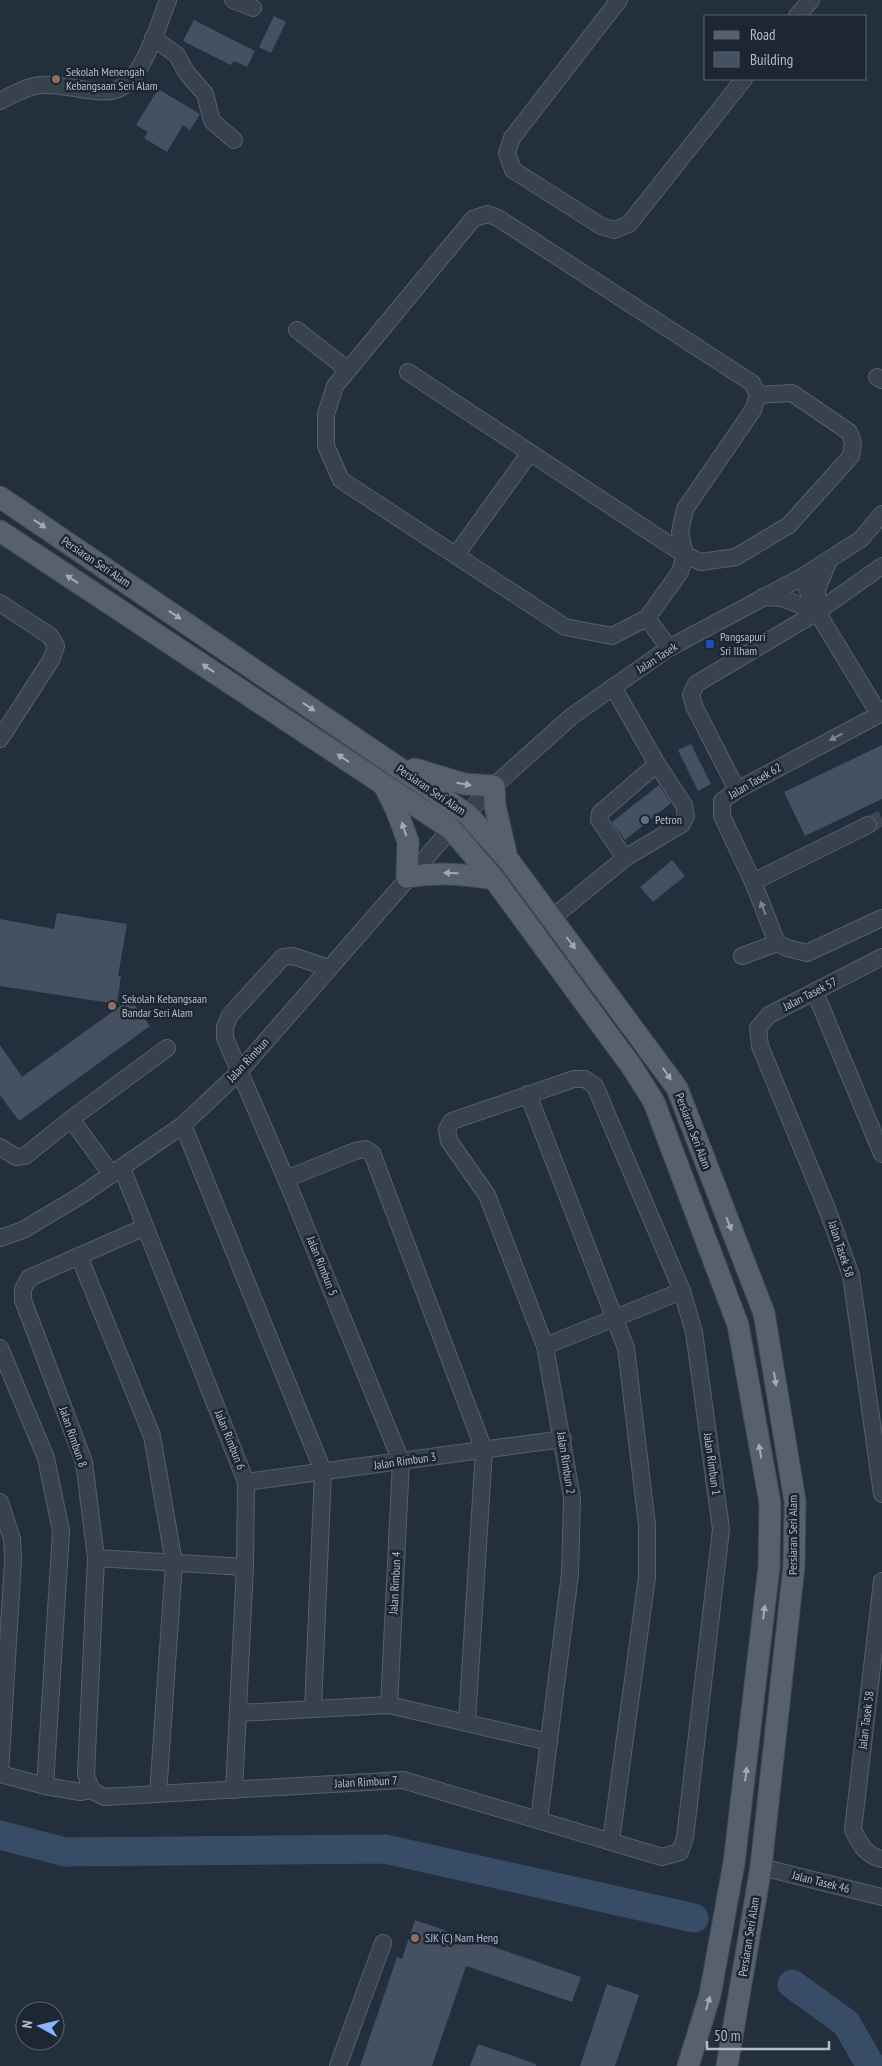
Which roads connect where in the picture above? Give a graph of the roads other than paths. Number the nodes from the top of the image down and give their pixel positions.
1 (168, 0) edge
2 (233, 0) edge
3 (619, 0) edge
4 (811, 0) edge
5 (253, 8) dead end
6 (798, 15) edge
7 (153, 38) junction
8 (743, 80) edge
9 (0, 101) edge
10 (234, 140) dead end
11 (297, 330) dead end
12 (348, 370) junction
13 (408, 372) dead end
14 (758, 395) junction
15 (528, 454) junction
16 (0, 496) edge
17 (882, 514) edge
18 (0, 531) edge
19 (684, 555) junction
20 (456, 556) junction
21 (829, 560) junction
22 (882, 566) edge
23 (802, 577) junction
24 (763, 596) junction
25 (0, 603) edge
26 (817, 612) junction
27 (647, 618) junction
28 (669, 648) junction
29 (613, 687) junction
30 (880, 714) edge
31 (0, 739) edge
32 (384, 758) junction
33 (657, 764) junction
34 (384, 785) junction
35 (494, 786) junction
36 (737, 790) junction
37 (468, 814) junction
38 (868, 825) tunnel mouth
39 (451, 829) junction
40 (507, 858) junction
41 (625, 858) junction
42 (407, 877) junction
43 (494, 879) junction
44 (753, 882) junction
45 (552, 918) junction
46 (882, 918) edge
47 (782, 945) junction
48 (742, 956) dead end
49 (882, 958) edge
50 (329, 968) junction
51 (814, 992) junction
52 (760, 1046) joint
53 (167, 1048) dead end
54 (240, 1072) junction
55 (528, 1094) junction
56 (71, 1119) junction
57 (183, 1125) junction
58 (0, 1147) edge
59 (882, 1154) edge
60 (117, 1171) junction
61 (286, 1179) junction
62 (145, 1227) junction
63 (0, 1238) edge
64 (79, 1256) junction
65 (682, 1291) junction
66 (614, 1318) junction
67 (545, 1346) junction
68 (0, 1348) edge
69 (876, 1413) edge
70 (563, 1439) junction
71 (484, 1450) junction
72 (401, 1461) junction
73 (323, 1471) junction
74 (246, 1482) junction
75 (882, 1494) edge
76 (0, 1502) edge
77 (96, 1558) junction
78 (174, 1563) junction
79 (245, 1567) junction
80 (882, 1580) edge
81 (389, 1705) junction
82 (313, 1709) junction
83 (238, 1713) junction
84 (467, 1721) junction
85 (549, 1742) junction
86 (0, 1774) edge
87 (45, 1786) junction
88 (91, 1790) junction
89 (234, 1790) junction
90 (158, 1794) junction
91 (743, 1797) junction
92 (539, 1820) junction
93 (611, 1841) junction
94 (662, 1857) joint
95 (882, 1859) edge
96 (761, 1867) junction
97 (882, 1898) edge
98 (723, 1925) junction
99 (383, 1943) dead end
100 (338, 2066) edge
101 (688, 2066) edge
102 (727, 2066) edge

1 - 7 street
2 - 5 street
3 - 8 street
4 - 6 street
7 - 9 street
7 - 10 street
11 - 12 street
12 - 14 street
12 - 20 street
13 - 15 street
14 - 19 street
14 - 19 street
15 - 19 street
15 - 20 street
16 -> 32 main road, Persiaran Seri Alam
17 - 21 street, Jalan Tasek
34 -> 18 main road, Persiaran Seri Alam
19 - 27 street
20 - 27 street
21 - 23 street, Jalan Tasek
21 - 26 street
22 - 26 street
23 - 24 street, Jalan Tasek
23 - 26 street
24 - 26 street
24 - 28 street, Jalan Tasek
25 - 31 street
26 - 30 street
26 - 36 street
27 - 28 street
28 - 29 street, Jalan Tasek
29 - 33 street
29 - 35 street, Jalan Tasek
30 -> 36 street, Jalan Tasek 62
32 -> 35 main road
32 - 37 main road, Persiaran Seri Alam
33 - 41 street
33 - 41 street
34 - 39 main road, Persiaran Seri Alam
42 -> 34 main road
35 - 37 street, Jalan Tasek
35 - 40 main road
36 - 44 street, Jalan Tasek 62
37 - 39 street, Jalan Tasek
37 - 40 main road, Persiaran Seri Alam
38 - 44 street
39 - 42 street, Jalan Rimbun
39 - 43 main road, Persiaran Seri Alam
40 - 45 main road, Persiaran Seri Alam
41 - 45 street
43 -> 42 main road
42 - 50 street, Jalan Rimbun
91 -> 43 main road, Persiaran Seri Alam
47 -> 44 street, Jalan Tasek 62
45 -> 96 main road, Persiaran Seri Alam
46 - 47 street
47 - 48 street
49 - 51 street, Jalan Tasek 57
50 - 54 street, Jalan Rimbun
50 - 54 street, Jalan Rimbun 5
51 - 52 street, Jalan Tasek 57
51 - 59 street
52 - 69 street, Jalan Tasek 58
53 - 56 street
54 - 57 street, Jalan Rimbun
54 - 61 street, Jalan Rimbun 5
55 - 65 street, Jalan Rimbun 1
55 - 66 street
55 - 67 street, Jalan Rimbun 2
56 - 58 street
56 - 60 street, Jalan Rimbun 6
57 - 60 street, Jalan Rimbun
57 - 73 street
60 - 62 street, Jalan Rimbun 6
60 - 63 street, Jalan Rimbun
61 - 71 street
61 - 72 street, Jalan Rimbun 5
62 - 64 street, Jalan Rimbun 8
62 - 74 street, Jalan Rimbun 6
64 - 77 street, Jalan Rimbun 8
64 - 78 street
65 - 66 street
65 - 94 street, Jalan Rimbun 1
66 - 67 street
66 - 93 street
67 - 70 street, Jalan Rimbun 2
68 - 87 street
69 - 75 street, Jalan Tasek 58
70 - 71 street, Jalan Rimbun 3
70 - 85 street, Jalan Rimbun 2
71 - 72 street, Jalan Rimbun 3
71 - 84 street
72 - 73 street, Jalan Rimbun 3
72 - 81 street, Jalan Rimbun 4
73 - 74 street, Jalan Rimbun 3
73 - 82 street
74 - 79 street, Jalan Rimbun 6
76 - 86 street
77 - 78 street
77 - 88 street, Jalan Rimbun 8
78 - 79 street
78 - 90 street
79 - 83 street, Jalan Rimbun 6
80 - 95 street, Jalan Tasek 58
81 - 82 street
81 - 84 street
82 - 83 street
83 - 89 street, Jalan Rimbun 6
84 - 85 street
85 - 92 street, Jalan Rimbun 2
86 - 87 street, Jalan Rimbun 7
87 - 88 street, Jalan Rimbun 7
88 - 90 street, Jalan Rimbun 7
89 - 90 street, Jalan Rimbun 7
89 - 92 street, Jalan Rimbun 7
91 - 96 main road
91 - 98 main road, Persiaran Seri Alam
92 - 93 street, Jalan Rimbun 7
93 - 94 street, Jalan Rimbun 7
96 - 97 street, Jalan Tasek 46
96 - 98 main road
96 - 102 main road, Persiaran Seri Alam
101 -> 98 main road, Persiaran Seri Alam
99 - 100 street

